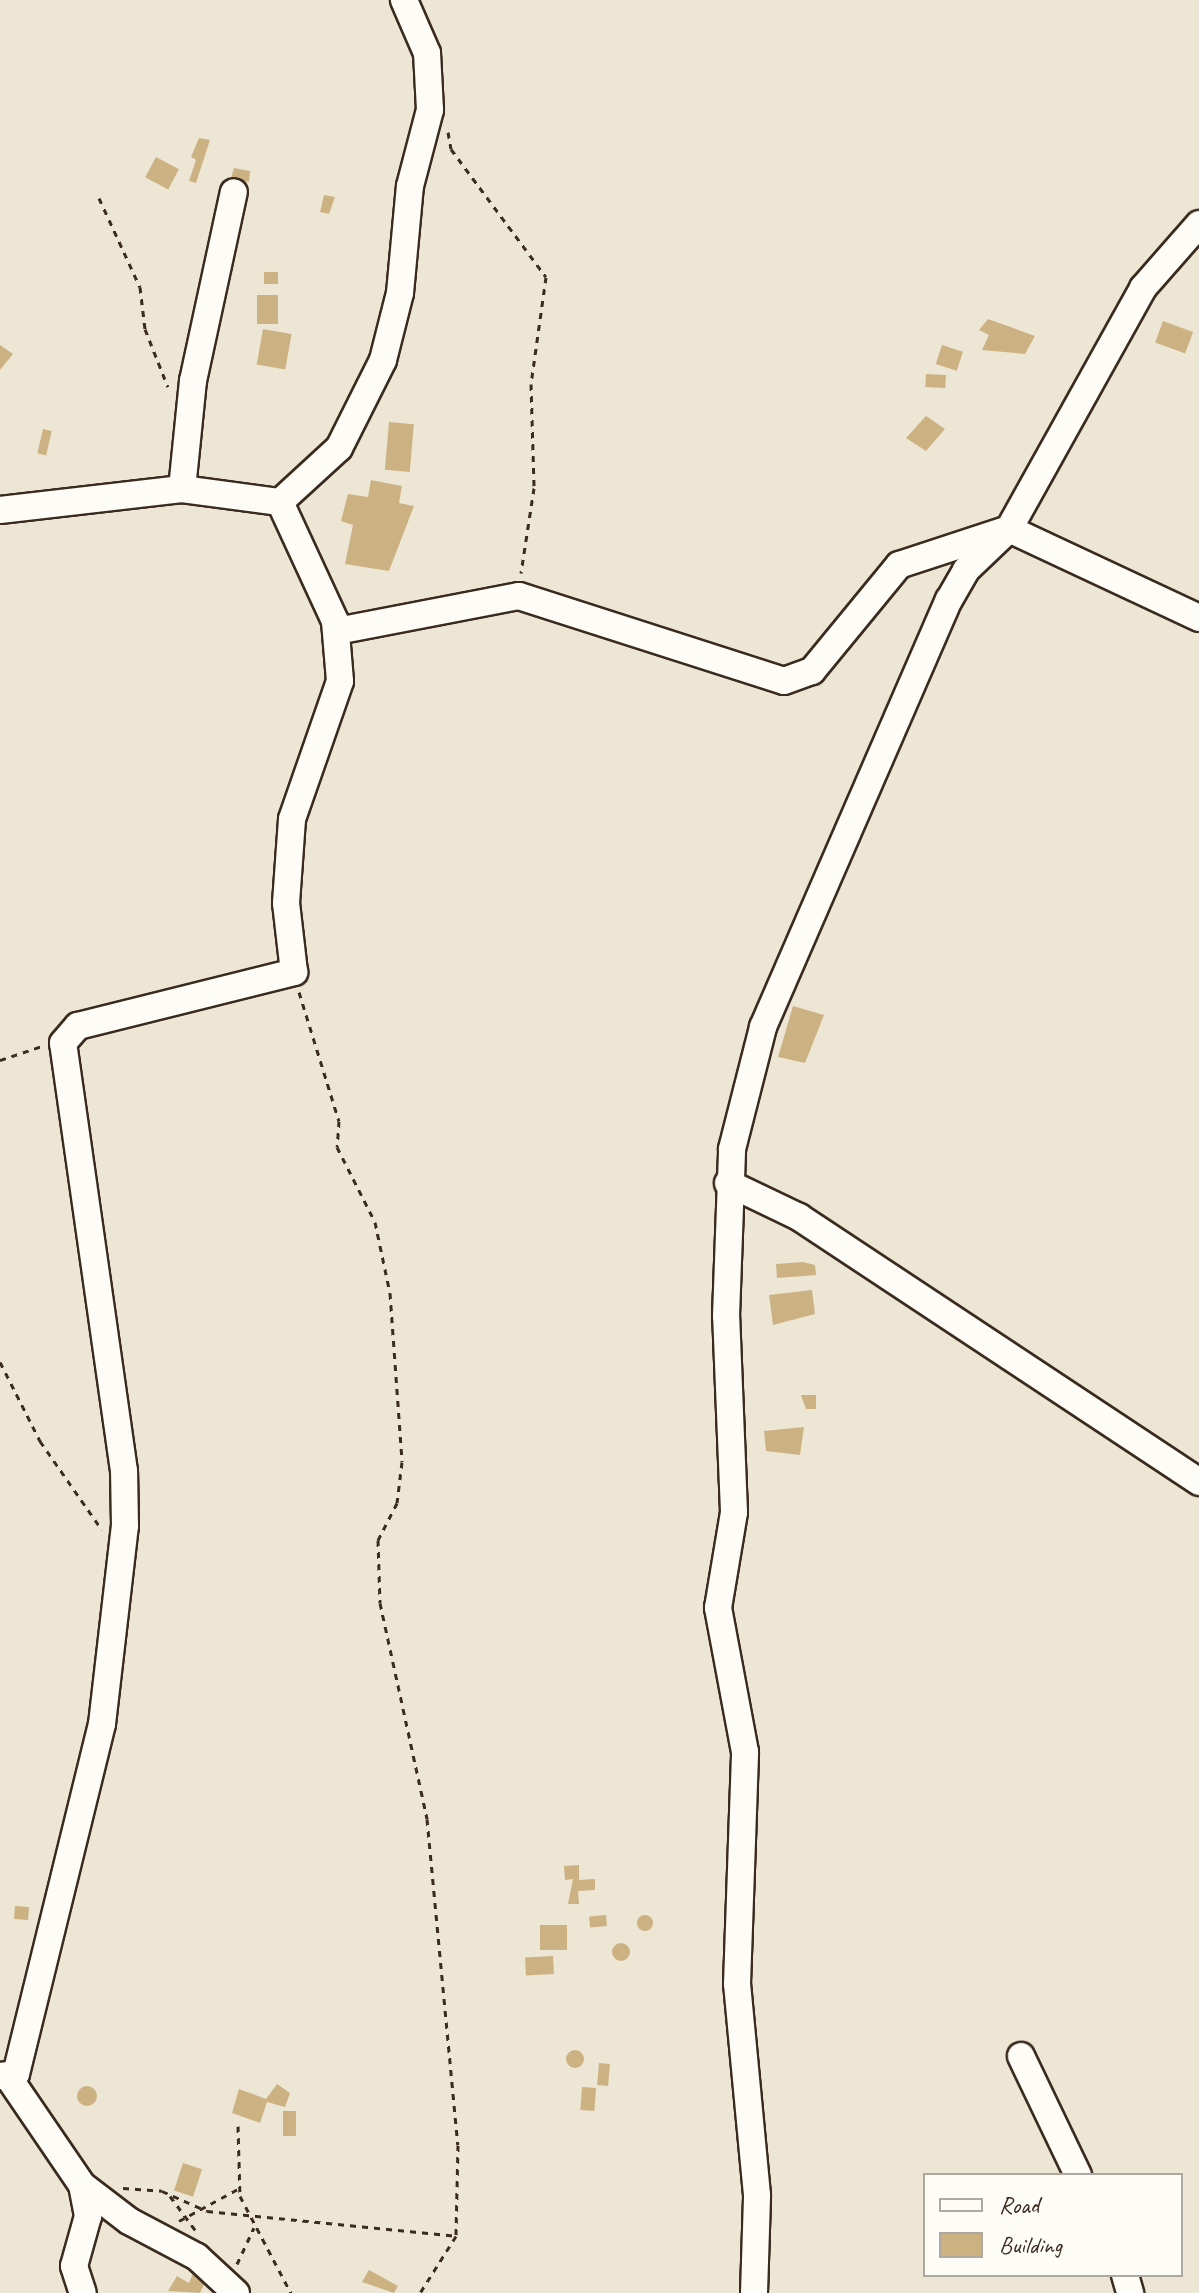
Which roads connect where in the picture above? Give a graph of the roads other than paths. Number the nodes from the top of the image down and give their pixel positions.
1 (404, 0) edge
2 (234, 192) dead end
3 (1199, 224) edge
4 (182, 489) junction
5 (280, 502) junction
6 (0, 510) edge
7 (1009, 529) junction
8 (1199, 618) edge
9 (337, 631) junction
10 (728, 1183) junction
11 (1199, 1482) edge
12 (1021, 2056) dead end
13 (4, 2077) edge
14 (1077, 2173) edge
15 (85, 2187) junction
16 (231, 2287) edge
17 (83, 2293) edge
18 (754, 2293) edge

1 - 5 street
2 - 4 street
3 - 7 street
4 - 5 street
4 - 6 street
5 - 9 street
7 - 8 street
7 - 9 street
7 - 10 street
9 - 13 street
10 - 11 street
10 - 18 street
12 - 14 street
13 - 15 street
15 - 16 street
15 - 17 street

